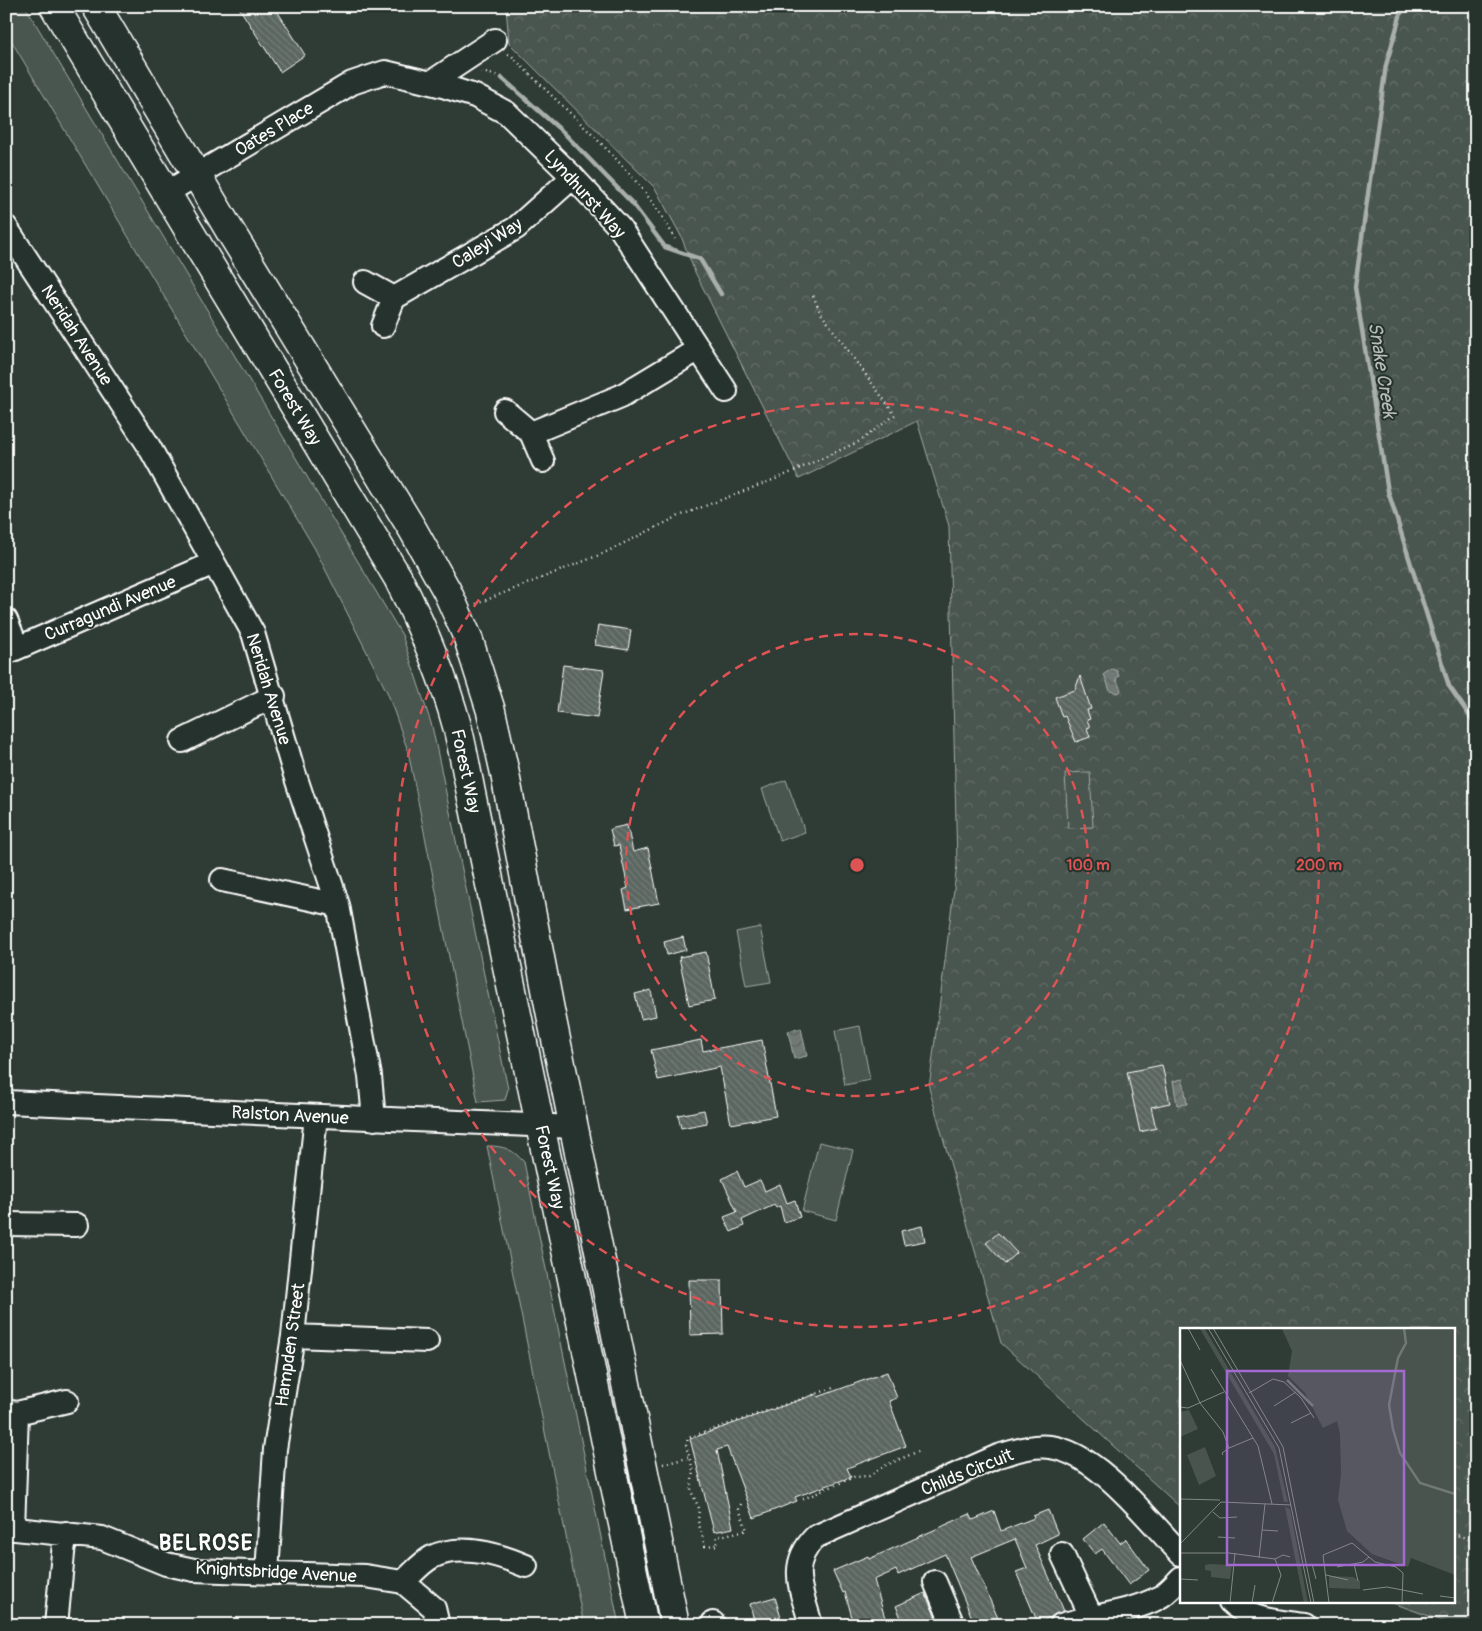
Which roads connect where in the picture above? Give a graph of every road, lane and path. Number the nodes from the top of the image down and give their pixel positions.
1 (54, 6) edge
2 (96, 6) edge
3 (499, 46) joint
4 (484, 66) dead end
5 (478, 71) dead end
6 (385, 72) joint
7 (430, 83) junction
8 (197, 175) junction
9 (573, 177) junction
10 (166, 193) junction
11 (6, 227) edge
12 (675, 239) dead end
13 (365, 282) dead end
14 (813, 295) dead end
15 (394, 298) junction
16 (383, 326) dead end
17 (698, 349) junction
18 (726, 391) dead end
19 (505, 411) dead end
20 (531, 433) junction
21 (543, 461) dead end
22 (214, 563) junction
23 (456, 610) junction
24 (6, 620) edge
25 (12, 650) edge
26 (274, 696) junction
27 (182, 741) dead end
28 (222, 880) dead end
29 (338, 905) junction
30 (6, 1102) edge
31 (316, 1116) junction
32 (374, 1119) junction
33 (541, 1126) junction
34 (574, 1126) junction
35 (6, 1224) edge
36 (77, 1225) dead end
37 (293, 1336) junction
38 (427, 1341) dead end
39 (836, 1387) dead end
40 (66, 1401) dead end
41 (12, 1412) edge
42 (919, 1451) dead end
43 (688, 1458) junction
44 (658, 1464) dead end
45 (804, 1498) dead end
46 (740, 1504) dead end
47 (10, 1529) edge
48 (65, 1533) junction
49 (1454, 1534) edge
50 (1476, 1541) edge
51 (1180, 1553) edge
52 (1062, 1554) dead end
53 (526, 1566) dead end
54 (267, 1573) junction
55 (1180, 1579) edge
56 (403, 1582) junction
57 (935, 1582) dead end
58 (1232, 1604) edge
59 (1091, 1616) junction
60 (1064, 1624) edge
61 (56, 1625) edge
62 (438, 1625) edge
63 (644, 1625) edge
64 (675, 1625) edge
65 (810, 1625) edge
66 (953, 1625) edge
67 (1304, 1625) edge

1 - 10 main road, Forest Way
2 - 8 main road, Forest Way
3 - 7 street
3 - 12 path
4 - 5 path
6 - 7 street, Lyndhurst Way
6 - 8 street, Oates Place
7 - 9 street, Lyndhurst Way
8 - 10 street, Oates Place
8 - 23 main road, Forest Way
9 - 15 street, Caleyi Way
9 - 17 street, Lyndhurst Way
10 - 33 main road, Forest Way
11 - 22 street, Neridah Avenue
13 - 15 street
14 - 23 path
15 - 16 street
17 - 18 street, Lyndhurst Way
17 - 20 street
19 - 20 street
20 - 21 street
22 - 25 street, Curragundi Avenue
22 - 26 street, Neridah Avenue
23 - 34 main road, Forest Way
24 - 25 street
26 - 27 street
26 - 29 street, Neridah Avenue
28 - 29 street
29 - 32 street, Neridah Avenue
30 - 31 street, Ralston Avenue
31 - 32 street, Ralston Avenue
31 - 37 street, Hampden Street
32 - 33 street, Ralston Avenue
33 - 34 street, Ralston Avenue
33 - 63 main road, Forest Way
34 - 64 main road, Forest Way
35 - 36 street
37 - 38 street
37 - 54 street, Hampden Street
39 - 43 path
40 - 41 street
41 - 47 street
42 - 45 path
43 - 44 path
43 - 46 path
47 - 48 street, Knightsbridge Avenue
48 - 54 street, Knightsbridge Avenue
48 - 61 street
49 - 50 path
51 - 65 street, Childs Circuit
52 - 59 street
53 - 56 street
54 - 56 street, Knightsbridge Avenue
55 - 59 street
56 - 62 street
57 - 66 street
58 - 67 street
59 - 60 street

